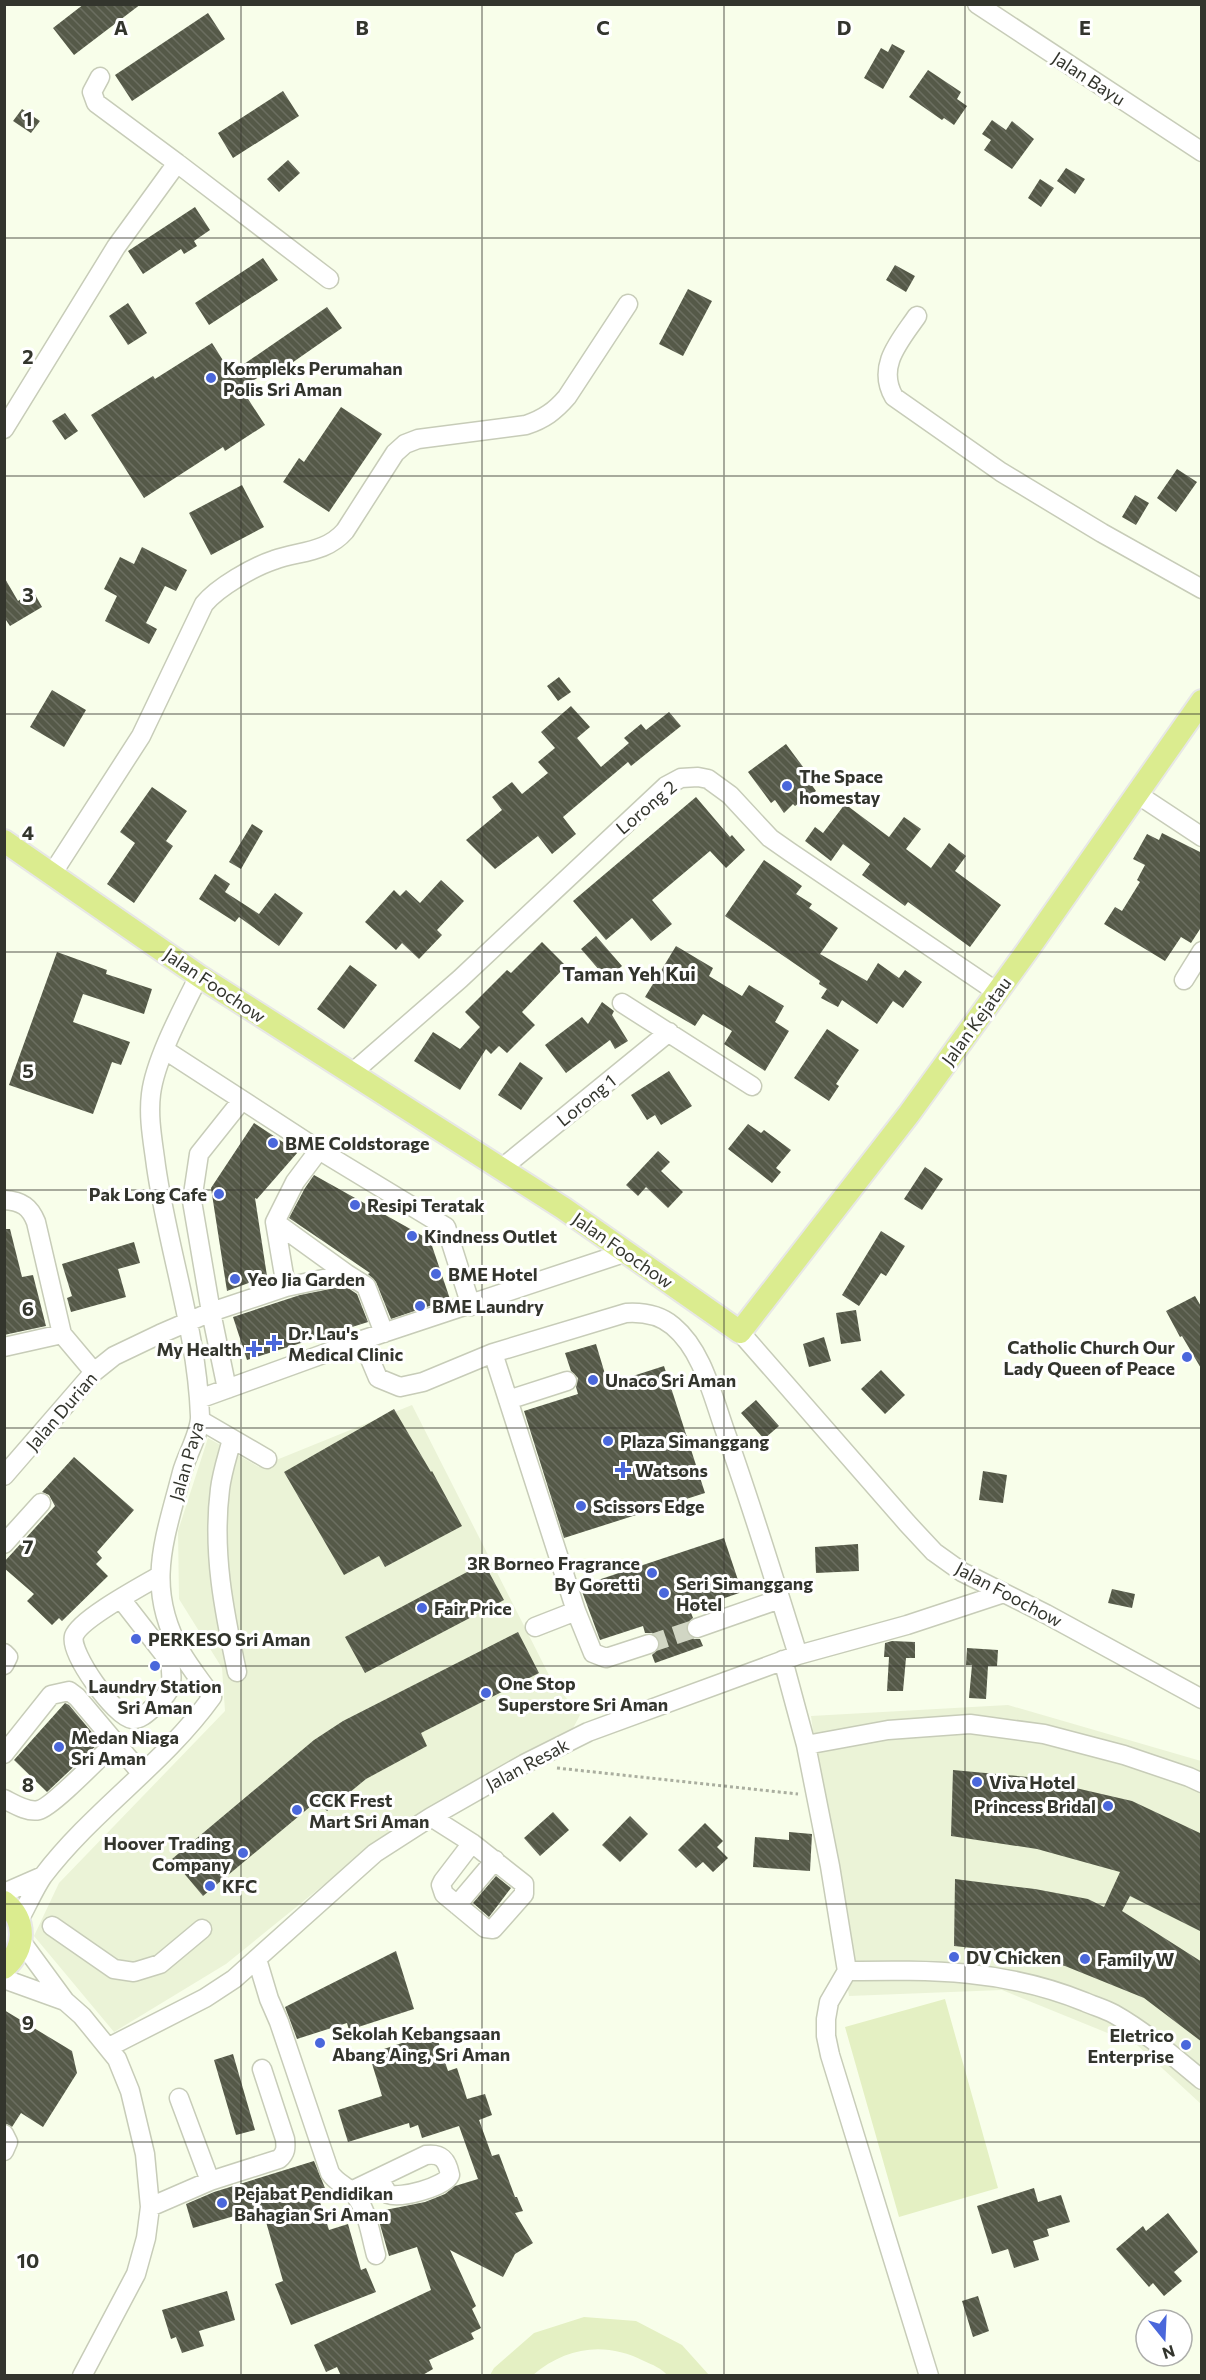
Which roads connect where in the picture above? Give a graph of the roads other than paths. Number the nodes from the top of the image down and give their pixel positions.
1 (977, 4) edge
2 (100, 77) dead end
3 (1202, 152) edge
4 (177, 164) junction
5 (329, 279) dead end
6 (628, 304) dead end
7 (917, 316) dead end
8 (4, 429) edge
9 (1202, 589) edge
10 (1202, 701) edge
11 (1137, 794) junction
12 (1202, 837) edge
13 (4, 841) edge
14 (52, 874) junction
15 (1202, 951) edge
16 (199, 976) junction
17 (1184, 980) dead end
18 (997, 992) junction
19 (622, 1004) dead end
20 (669, 1032) junction
21 (165, 1050) junction
22 (352, 1073) junction
23 (752, 1086) dead end
24 (242, 1100) junction
25 (319, 1150) junction
26 (502, 1168) junction
27 (4, 1200) edge
28 (275, 1222) junction
29 (627, 1252) junction
30 (347, 1274) junction
31 (285, 1287) junction
32 (471, 1306) junction
33 (211, 1312) junction
34 (189, 1323) junction
35 (740, 1332) junction
36 (384, 1333) junction
37 (62, 1334) junction
38 (362, 1340) junction
39 (4, 1347) edge
40 (493, 1353) junction
41 (94, 1372) junction
42 (567, 1381) dead end
43 (227, 1389) junction
44 (199, 1399) junction
45 (508, 1400) junction
46 (200, 1420) junction
47 (232, 1439) junction
48 (267, 1459) dead end
49 (7, 1469) edge
50 (41, 1503) dead end
51 (4, 1544) edge
52 (159, 1576) junction
53 (1004, 1593) junction
54 (121, 1599) junction
55 (780, 1599) junction
56 (576, 1611) junction
57 (535, 1627) dead end
58 (696, 1628) tunnel mouth
59 (649, 1644) tunnel mouth
60 (4, 1653) edge
61 (176, 1658) junction
62 (790, 1658) junction
63 (4, 1665) edge
64 (237, 1672) dead end
65 (1202, 1699) edge
66 (116, 1742) junction
67 (806, 1745) junction
68 (4, 1754) edge
69 (141, 1773) junction
70 (1202, 1783) edge
71 (4, 1799) edge
72 (431, 1817) junction
73 (472, 1843) junction
74 (495, 1860) junction
75 (43, 1876) junction
76 (4, 1893) edge
77 (4, 1902) edge
78 (457, 1905) junction
79 (52, 1926) dead end
80 (202, 1929) dead end
81 (20, 1931) junction
82 (257, 1959) junction
83 (4, 1968) edge
84 (847, 1971) junction
85 (4, 1978) edge
86 (65, 2001) junction
87 (109, 2047) junction
88 (262, 2069) dead end
89 (1202, 2080) edge
90 (179, 2098) dead end
91 (4, 2134) edge
92 (4, 2151) edge
93 (379, 2179) dead end
94 (210, 2181) junction
95 (351, 2192) junction
96 (150, 2206) junction
97 (376, 2255) dead end
98 (82, 2376) edge
99 (928, 2376) edge

1 - 3 street, Jalan Bayu
2 - 4 street
4 - 5 street
4 - 8 street
6 - 14 street
7 - 9 street
10 - 11 main road, Jalan Kejatau
11 - 12 street
11 - 18 main road, Jalan Kejatau
13 - 14 main road, Jalan Foochow
14 - 16 main road, Jalan Foochow
15 - 17 street
16 - 21 street, Jalan Paya
16 - 22 main road, Jalan Foochow
18 - 22 street, Lorong 2
18 - 35 main road, Jalan Kejatau
19 - 20 street
20 - 23 street
20 - 26 street, Lorong 1
21 - 24 street
21 - 34 street, Jalan Paya
22 - 26 main road, Jalan Foochow
24 - 25 street
24 - 33 street
25 - 28 street
25 - 32 street
26 - 29 main road, Jalan Foochow
27 - 37 street
28 - 30 street
28 - 31 street
29 - 32 street
29 - 35 main road, Jalan Foochow
30 - 31 street, Jalan Durian
30 - 36 street
31 - 33 street, Jalan Durian
32 - 36 street
33 - 34 street, Jalan Durian
33 - 43 street
34 - 41 street, Jalan Durian
34 - 44 street, Jalan Paya
35 - 53 street, Jalan Foochow
36 - 38 street
37 - 39 street
37 - 41 street
38 - 40 street
38 - 43 street
40 - 45 street
40 - 55 street
41 - 49 street, Jalan Durian
42 - 45 street
43 - 44 street
44 - 46 street, Jalan Paya
45 - 56 street
46 - 47 street
46 - 52 street, Jalan Paya
47 - 48 street
47 - 64 street
50 - 51 street
52 - 54 street
52 - 61 street, Jalan Paya
53 - 62 street, Jalan Resak
53 - 65 street, Jalan Foochow
54 - 61 street
54 - 61 street
55 - 58 street
55 - 62 street
56 - 57 street
56 - 59 street
60 - 63 street
61 - 69 street, Jalan Paya
62 - 67 street
62 - 72 street, Jalan Resak
66 - 68 street
66 - 69 street
66 - 71 street
67 - 70 street
67 - 84 street
69 - 75 street, Jalan Paya
72 - 73 street
72 - 82 street, Jalan Resak
73 - 74 street
73 - 78 street
74 - 78 street
74 - 78 street
75 - 76 street
75 - 81 street
77 - 81 main road
79 - 80 street
81 - 83 main road
81 - 86 street
82 - 87 street, Jalan Resak
82 - 95 street
84 - 89 street
84 - 99 street
85 - 86 street
86 - 87 street
87 - 96 street
88 - 94 street
90 - 94 street
91 - 92 street
93 - 95 street
94 - 96 street
95 - 97 street
96 - 98 street

